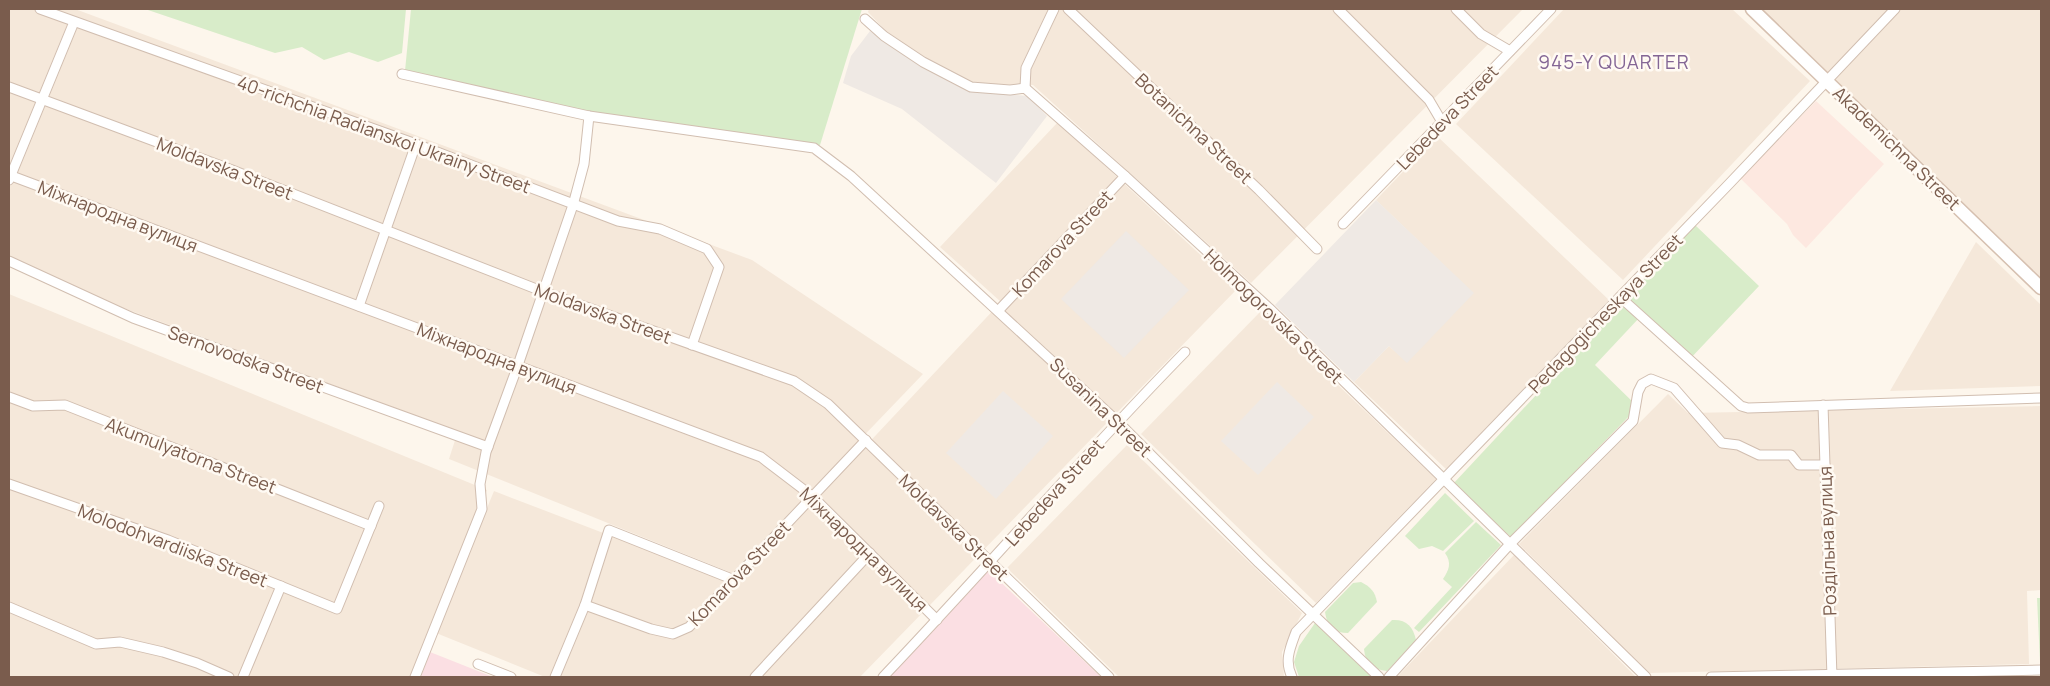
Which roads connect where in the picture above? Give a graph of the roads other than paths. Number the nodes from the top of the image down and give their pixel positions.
1 (40, 9) edge
2 (1054, 9) edge
3 (1068, 9) edge
4 (1338, 9) edge
5 (1456, 9) edge
6 (1551, 9) edge
7 (1752, 9) edge
8 (1895, 9) edge
9 (865, 19) dead end
10 (74, 22) junction
11 (1510, 51) junction
12 (402, 74) dead end
13 (1827, 80) junction
14 (9, 87) edge
15 (1025, 88) junction
16 (41, 98) junction
17 (589, 116) junction
18 (1442, 122) junction
19 (416, 144) junction
20 (1125, 176) junction
21 (9, 177) edge
22 (573, 205) junction
23 (1343, 224) dead end
24 (386, 230) junction
25 (1317, 249) dead end
26 (9, 261) edge
27 (2041, 288) edge
28 (544, 292) junction
29 (1620, 297) junction
30 (359, 306) junction
31 (998, 311) junction
32 (692, 345) junction
33 (1185, 352) dead end
34 (518, 365) junction
35 (9, 397) edge
36 (2041, 398) edge
37 (1823, 405) junction
38 (1118, 421) junction
39 (866, 440) junction
40 (488, 447) junction
41 (1825, 465) junction
42 (1444, 480) junction
43 (9, 484) edge
44 (812, 496) junction
45 (379, 506) dead end
46 (371, 526) junction
47 (1510, 544) junction
48 (870, 553) junction
49 (991, 562) junction
50 (732, 579) junction
51 (281, 586) junction
52 (585, 605) junction
53 (9, 607) edge
54 (1314, 615) junction
55 (937, 620) junction
56 (478, 664) dead end
57 (2041, 670) edge
58 (1832, 676) edge
59 (229, 677) edge
60 (243, 677) edge
61 (416, 677) edge
62 (511, 677) edge
63 (555, 677) edge
64 (755, 677) edge
65 (883, 677) edge
66 (1108, 677) edge
67 (1292, 677) edge
68 (1379, 677) edge
69 (1389, 677) edge
70 (1646, 677) edge
71 (1711, 677) edge
72 (1734, 677) edge

1 - 10 street, 40-richchia Radianskoi Ukrainy Street
2 - 15 street
3 - 25 street, Botanichna Street
4 - 18 street
5 - 11 street
6 - 11 street, Lebedeva Street
7 - 13 main road, Akademichna Street
8 - 13 street, Pedagogicheskaya Street
9 - 15 street
10 - 16 street
10 - 19 street, 40-richchia Radianskoi Ukrainy Street
11 - 18 street, Lebedeva Street
12 - 17 street
13 - 27 main road, Akademichna Street
13 - 29 street, Pedagogicheskaya Street
14 - 16 street, Moldavska Street
15 - 20 street, Holmogorovska Street
16 - 21 street
16 - 24 street, Moldavska Street
17 - 22 street
17 - 31 street, Susanina Street
18 - 23 street, Lebedeva Street
19 - 22 street, 40-richchia Radianskoi Ukrainy Street
19 - 24 street
20 - 31 street, Komarova Street
20 - 42 street, Holmogorovska Street
21 - 30 street, Міжнародна вулиця
22 - 28 street
22 - 32 street, 40-richchia Radianskoi Ukrainy Street
24 - 28 street, Moldavska Street
24 - 30 street
26 - 40 street, Sernovodska Street
28 - 32 street, Moldavska Street
28 - 34 street
29 - 37 street
29 - 42 street, Pedagogicheskaya Street
30 - 34 street, Міжнародна вулиця
31 - 38 street, Susanina Street
32 - 39 street, Moldavska Street
33 - 38 street, Lebedeva Street
34 - 40 street
34 - 44 street, Міжнародна вулиця
35 - 46 street, Akumulyatorna Street
36 - 37 street
37 - 41 street, Роздільна вулиця
38 - 49 street, Lebedeva Street
38 - 54 street, Susanina Street
39 - 44 street, Komarova Street
39 - 49 street, Moldavska Street
40 - 61 street
41 - 47 street
41 - 58 street, Роздільна вулиця
42 - 47 street, Holmogorovska Street
42 - 54 street, Pedagogicheskaya Street
43 - 51 street, Molodohvardiiska Street
44 - 48 street, Міжнародна вулиця
44 - 50 street, Komarova Street
45 - 46 street
46 - 51 street, Molodohvardiiska Street
47 - 69 street
47 - 70 street, Holmogorovska Street
48 - 55 street, Міжнародна вулиця
48 - 64 street
49 - 55 street, Lebedeva Street
49 - 66 street, Moldavska Street
50 - 52 street, Komarova Street
50 - 52 street
51 - 60 street
52 - 63 street
53 - 59 street
54 - 67 street, Pedagogicheskaya Street
54 - 68 street, Susanina Street
55 - 65 street, Lebedeva Street
56 - 62 street
57 - 58 street
58 - 72 street
71 - 72 street

